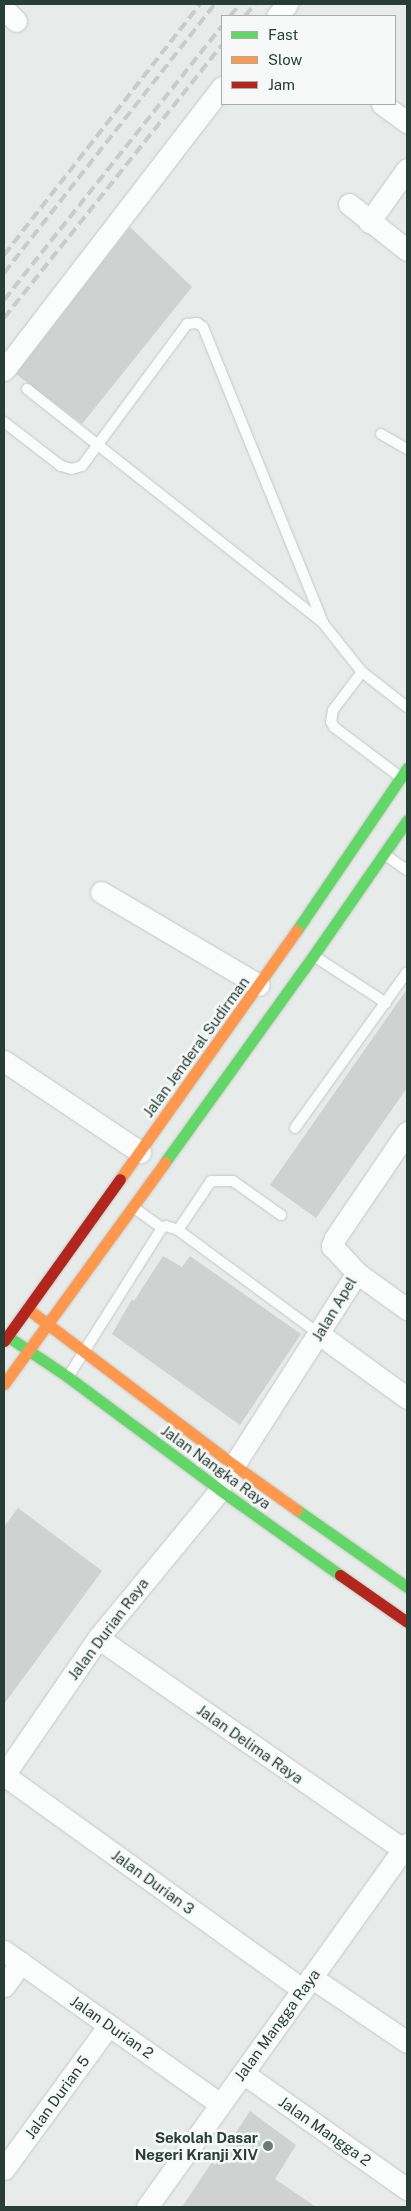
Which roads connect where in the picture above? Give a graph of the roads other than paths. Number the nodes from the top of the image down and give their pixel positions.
1 (287, 4) edge
2 (278, 15) edge
3 (221, 88) edge
4 (383, 105) edge
5 (407, 122) edge
6 (407, 169) edge
7 (349, 204) dead end
8 (369, 222) junction
9 (407, 250) edge
10 (4, 370) edge
11 (27, 389) dead end
12 (4, 422) edge
13 (381, 434) dead end
14 (99, 445) junction
15 (407, 450) edge
16 (323, 622) junction
17 (362, 672) junction
18 (407, 707) edge
19 (405, 776) edge
20 (386, 799) junction
21 (407, 815) edge
22 (407, 820) edge
23 (384, 854) junction
24 (407, 870) edge
25 (101, 892) dead end
26 (313, 956) junction
27 (407, 972) edge
28 (260, 984) junction
29 (386, 1003) junction
30 (4, 1061) edge
31 (295, 1128) dead end
32 (407, 1132) edge
33 (140, 1152) junction
34 (132, 1206) junction
35 (281, 1214) dead end
36 (162, 1228) junction
37 (178, 1230) junction
38 (357, 1272) junction
39 (28, 1308) junction
40 (407, 1309) edge
41 (48, 1323) junction
42 (320, 1334) junction
43 (6, 1339) edge
44 (28, 1350) junction
45 (85, 1353) junction
46 (68, 1377) junction
47 (4, 1384) edge
48 (407, 1398) edge
49 (234, 1465) junction
50 (220, 1490) junction
51 (341, 1557) junction
52 (407, 1586) edge
53 (405, 1616) edge
54 (98, 1638) junction
55 (4, 1775) edge
56 (406, 1848) edge
57 (12, 1957) edge
58 (306, 1983) junction
59 (4, 1986) edge
60 (109, 2025) junction
61 (407, 2042) edge
62 (242, 2073) junction
63 (220, 2104) junction
64 (4, 2169) edge
65 (407, 2189) edge
66 (147, 2207) edge

1 - 2 street
3 - 10 street
4 - 5 street
6 - 8 street
7 - 8 street
8 - 9 street
11 - 14 lane
12 - 14 lane
13 - 15 lane
14 - 16 lane
14 - 16 lane
16 - 17 lane
17 - 18 lane
17 - 19 lane
19 - 20 main road, Jalan Jenderal Sudirman
20 - 21 street
20 - 28 main road, Jalan Jenderal Sudirman
22 - 23 main road
23 - 24 lane
23 - 26 main road
25 - 28 street
26 - 29 lane
26 - 34 main road
27 - 29 lane
28 - 33 main road, Jalan Jenderal Sudirman
29 - 31 lane
30 - 33 street
32 - 38 street, Jalan Apel
33 - 39 main road, Jalan Jenderal Sudirman
34 - 36 lane
34 - 41 main road
35 - 37 lane
36 - 37 lane
36 - 45 lane
37 - 42 lane
38 - 40 street
38 - 42 street, Jalan Apel
39 - 41 main road, Jalan Nangka Raya
39 - 43 main road, Jalan Jenderal Sudirman
41 - 44 main road
41 - 45 main road, Jalan Nangka Raya
42 - 48 street
42 - 49 street, Jalan Apel
43 - 44 main road, Jalan Nangka Raya
44 - 46 main road, Jalan Nangka Raya
44 - 47 main road
45 - 46 lane
45 - 49 main road, Jalan Nangka Raya
46 - 50 main road, Jalan Nangka Raya
49 - 51 main road, Jalan Nangka Raya
50 - 51 main road, Jalan Nangka Raya
50 - 54 street, Jalan Durian Raya
51 - 52 main road, Jalan Nangka Raya
51 - 53 main road, Jalan Nangka Raya
54 - 55 street, Jalan Durian Raya
54 - 56 street, Jalan Delima Raya
55 - 58 street, Jalan Durian 3
56 - 58 street, Jalan Mangga Raya
57 - 59 street
57 - 60 street, Jalan Durian 2
58 - 61 street, Jalan Durian 3
58 - 62 street, Jalan Mangga Raya
60 - 63 street, Jalan Durian 2
60 - 64 street, Jalan Durian 5
62 - 63 street, Jalan Mangga Raya
62 - 65 street, Jalan Mangga 2
63 - 66 street, Jalan Mangga Raya

